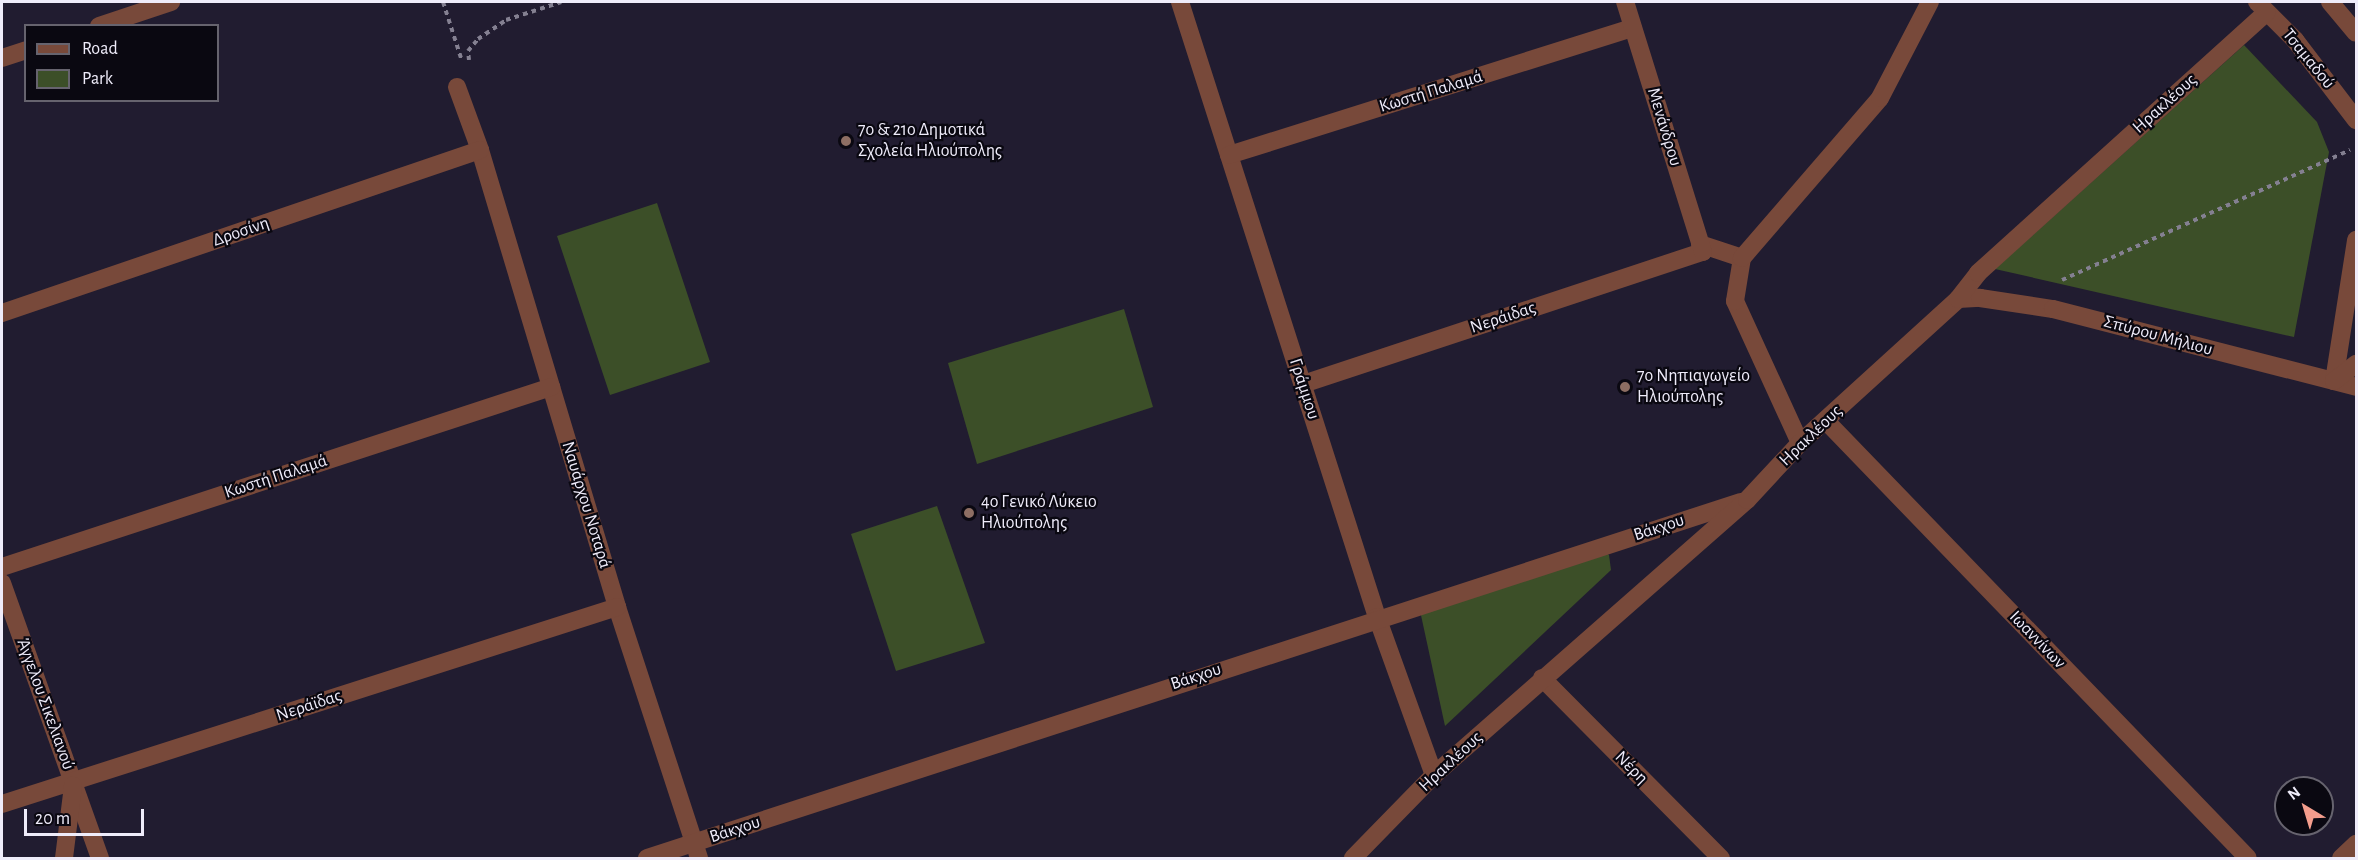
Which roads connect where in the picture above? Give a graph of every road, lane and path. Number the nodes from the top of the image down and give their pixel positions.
1 (171, 2) edge
2 (443, 2) edge
3 (561, 2) edge
4 (1180, 2) edge
5 (1625, 2) edge
6 (1930, 2) edge
7 (2330, 2) edge
8 (2262, 7) edge
9 (105, 24) edge
10 (1633, 28) junction
11 (2356, 33) edge
12 (24, 51) edge
13 (2, 58) edge
14 (462, 83) junction
15 (2356, 120) edge
16 (2356, 147) edge
17 (480, 150) junction
18 (1229, 155) junction
19 (2356, 240) edge
20 (1702, 248) junction
21 (1742, 258) junction
22 (2056, 282) dead end
23 (1958, 299) junction
24 (2, 313) edge
25 (2356, 364) edge
26 (2334, 381) junction
27 (1303, 384) junction
28 (551, 387) junction
29 (2356, 387) edge
30 (1826, 421) junction
31 (1800, 444) junction
32 (1747, 500) junction
33 (2, 567) edge
34 (2, 583) edge
35 (617, 607) junction
36 (1377, 617) junction
37 (1542, 678) junction
38 (1434, 776) junction
39 (73, 781) junction
40 (2, 804) edge
41 (2356, 844) edge
42 (696, 851) edge
43 (64, 858) edge
44 (100, 858) edge
45 (647, 858) edge
46 (1353, 858) edge
47 (1721, 858) edge
48 (2248, 858) edge
49 (2342, 858) edge

1 - 9 street
2 - 14 path
3 - 14 path
4 - 18 street, Γράμμου
5 - 10 street, Μενάνδρου
6 - 21 street
7 - 11 street
8 - 15 street, Τσαμαδού
8 - 23 street, Ηρακλέους
10 - 18 street, Κωστή Παλαμά
10 - 20 street, Μενάνδρου
12 - 13 street
14 - 17 street, Ναυάρχου Νοταρά
16 - 22 path
17 - 24 street, Δροσίνη
17 - 28 street, Ναυάρχου Νοταρά
18 - 27 street, Γράμμου
19 - 26 street
20 - 21 street
20 - 27 street, Νεράιδας
21 - 31 street
23 - 26 street, Σπύρου Μήλιου
23 - 30 street, Ηρακλέους
25 - 26 street
26 - 29 street, Σπύρου Μήλιου
27 - 36 street, Γράμμου
28 - 33 street, Κωστή Παλαμά
28 - 35 street, Ναυάρχου Νοταρά
30 - 31 street, Ηρακλέους
30 - 48 street, Ιωαννίνων
31 - 32 street, Ηρακλέους
32 - 36 street, Βάκχου
32 - 37 street, Ηρακλέους
34 - 39 street, Άγγελου Σικελιανού
35 - 39 street, Νεράϊδας
35 - 42 street, Ναυάρχου Νοταρά
36 - 38 street, Γράμμου
36 - 42 street, Βάκχου
37 - 38 street, Ηρακλέους
37 - 47 street, Νέρη
38 - 46 street, Ηρακλέους
39 - 40 street, Νεράϊδας
39 - 43 street
39 - 44 street, Άγγελου Σικελιανού
41 - 49 street
42 - 45 street, Βάκχου

